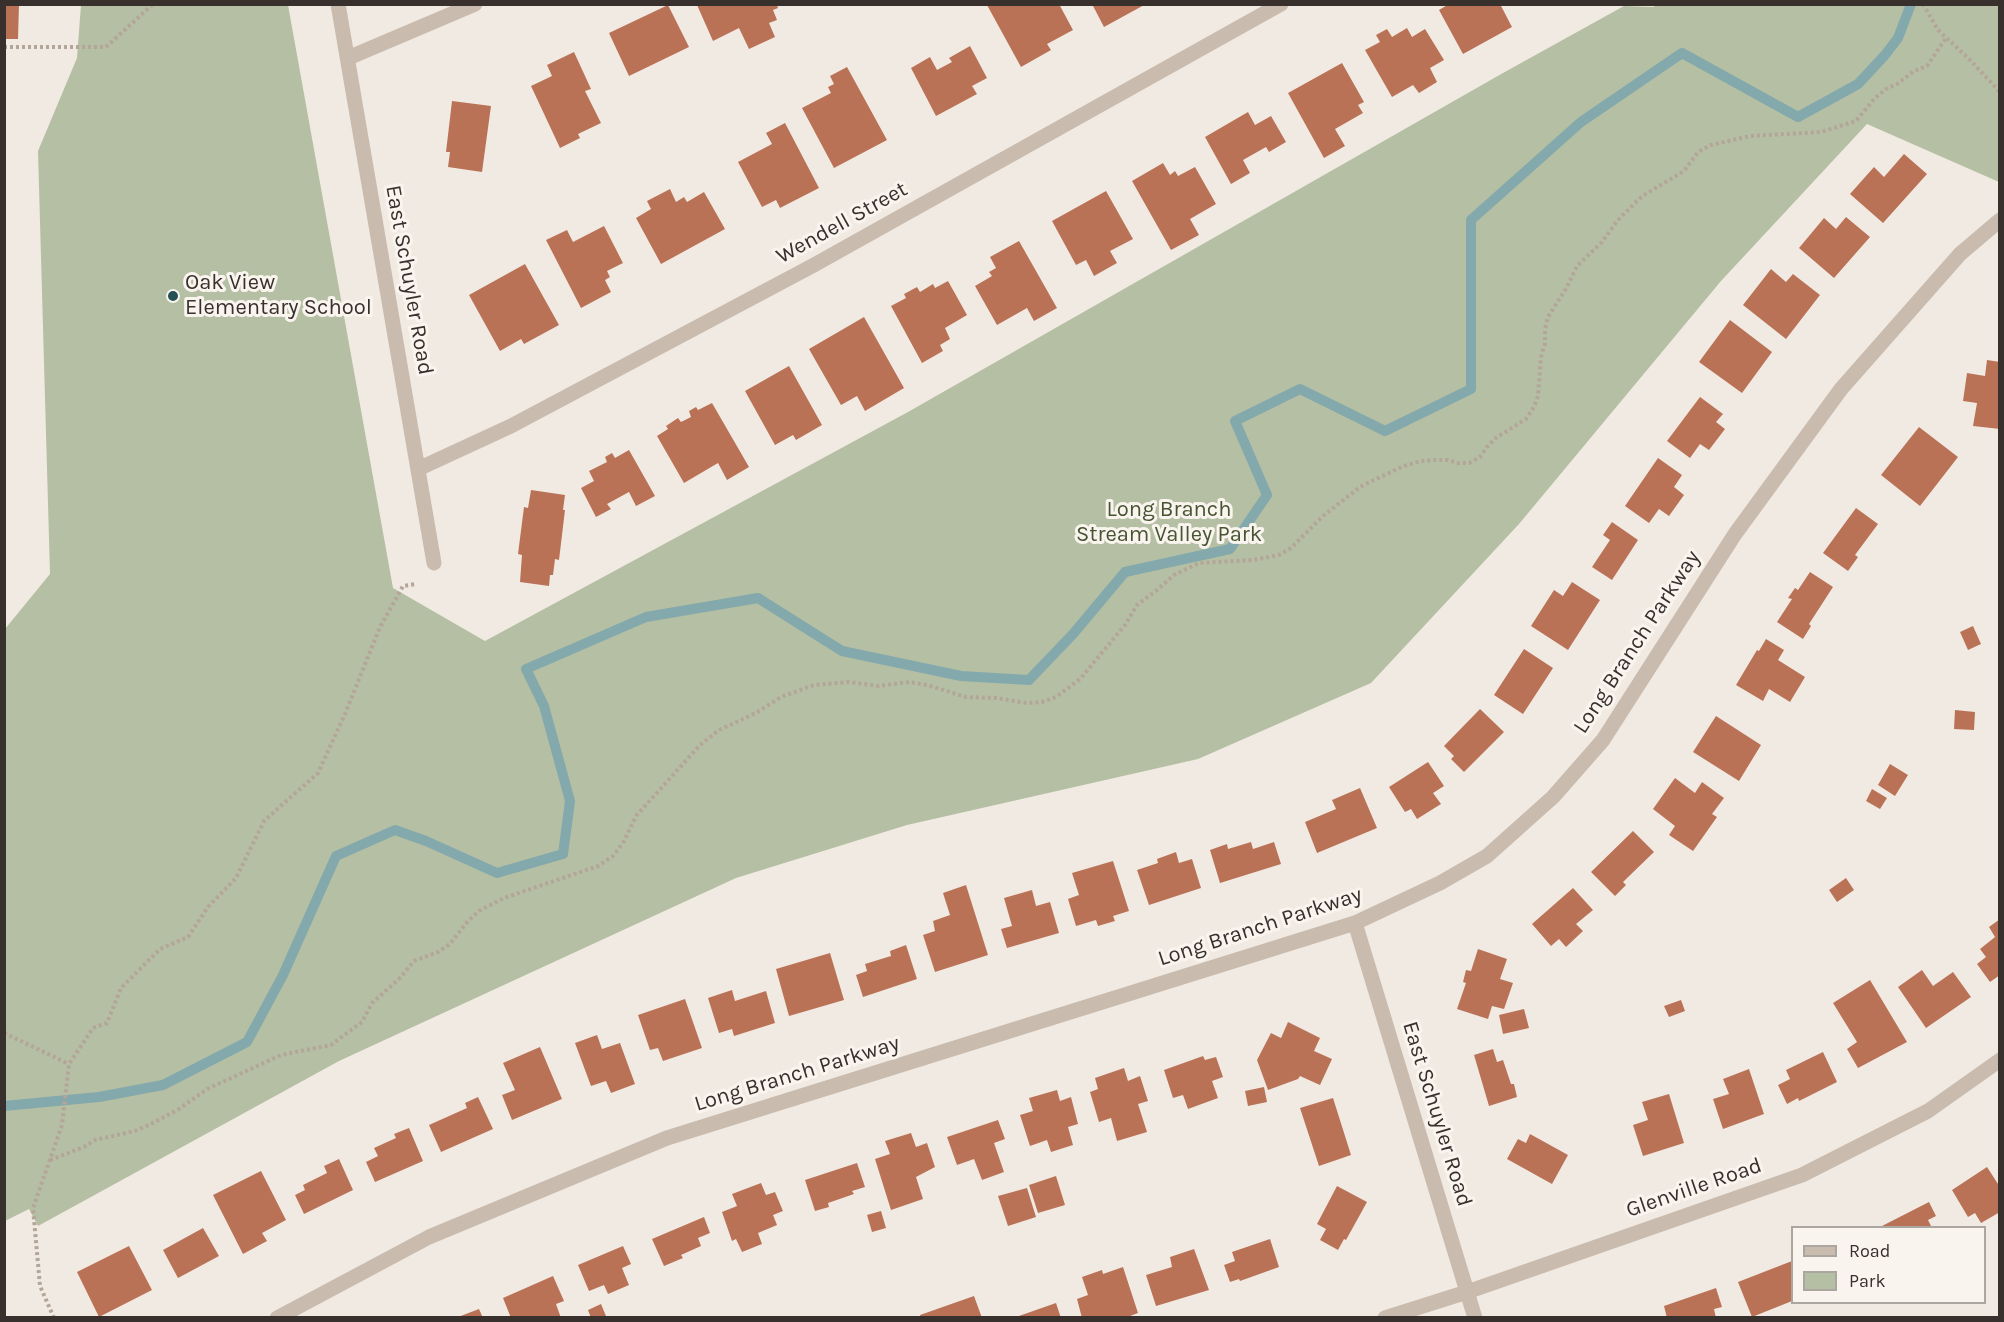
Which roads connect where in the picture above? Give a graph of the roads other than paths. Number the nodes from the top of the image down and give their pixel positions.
1 (338, 4) edge
2 (475, 4) edge
3 (1281, 4) edge
4 (348, 58) junction
5 (2000, 220) edge
6 (418, 469) junction
7 (434, 563) dead end
8 (1355, 923) junction
9 (2000, 1060) edge
10 (1467, 1292) junction
11 (277, 1317) edge
12 (1385, 1317) edge
13 (1475, 1317) edge

1 - 4 street, East Schuyler Road
2 - 4 street
3 - 6 street, Wendell Street
4 - 6 street, East Schuyler Road
5 - 8 street, Long Branch Parkway
6 - 7 street, East Schuyler Road
8 - 10 street, East Schuyler Road
8 - 11 street, Long Branch Parkway
9 - 10 street, Glenville Road
10 - 12 street, Glenville Road
10 - 13 street, East Schuyler Road

